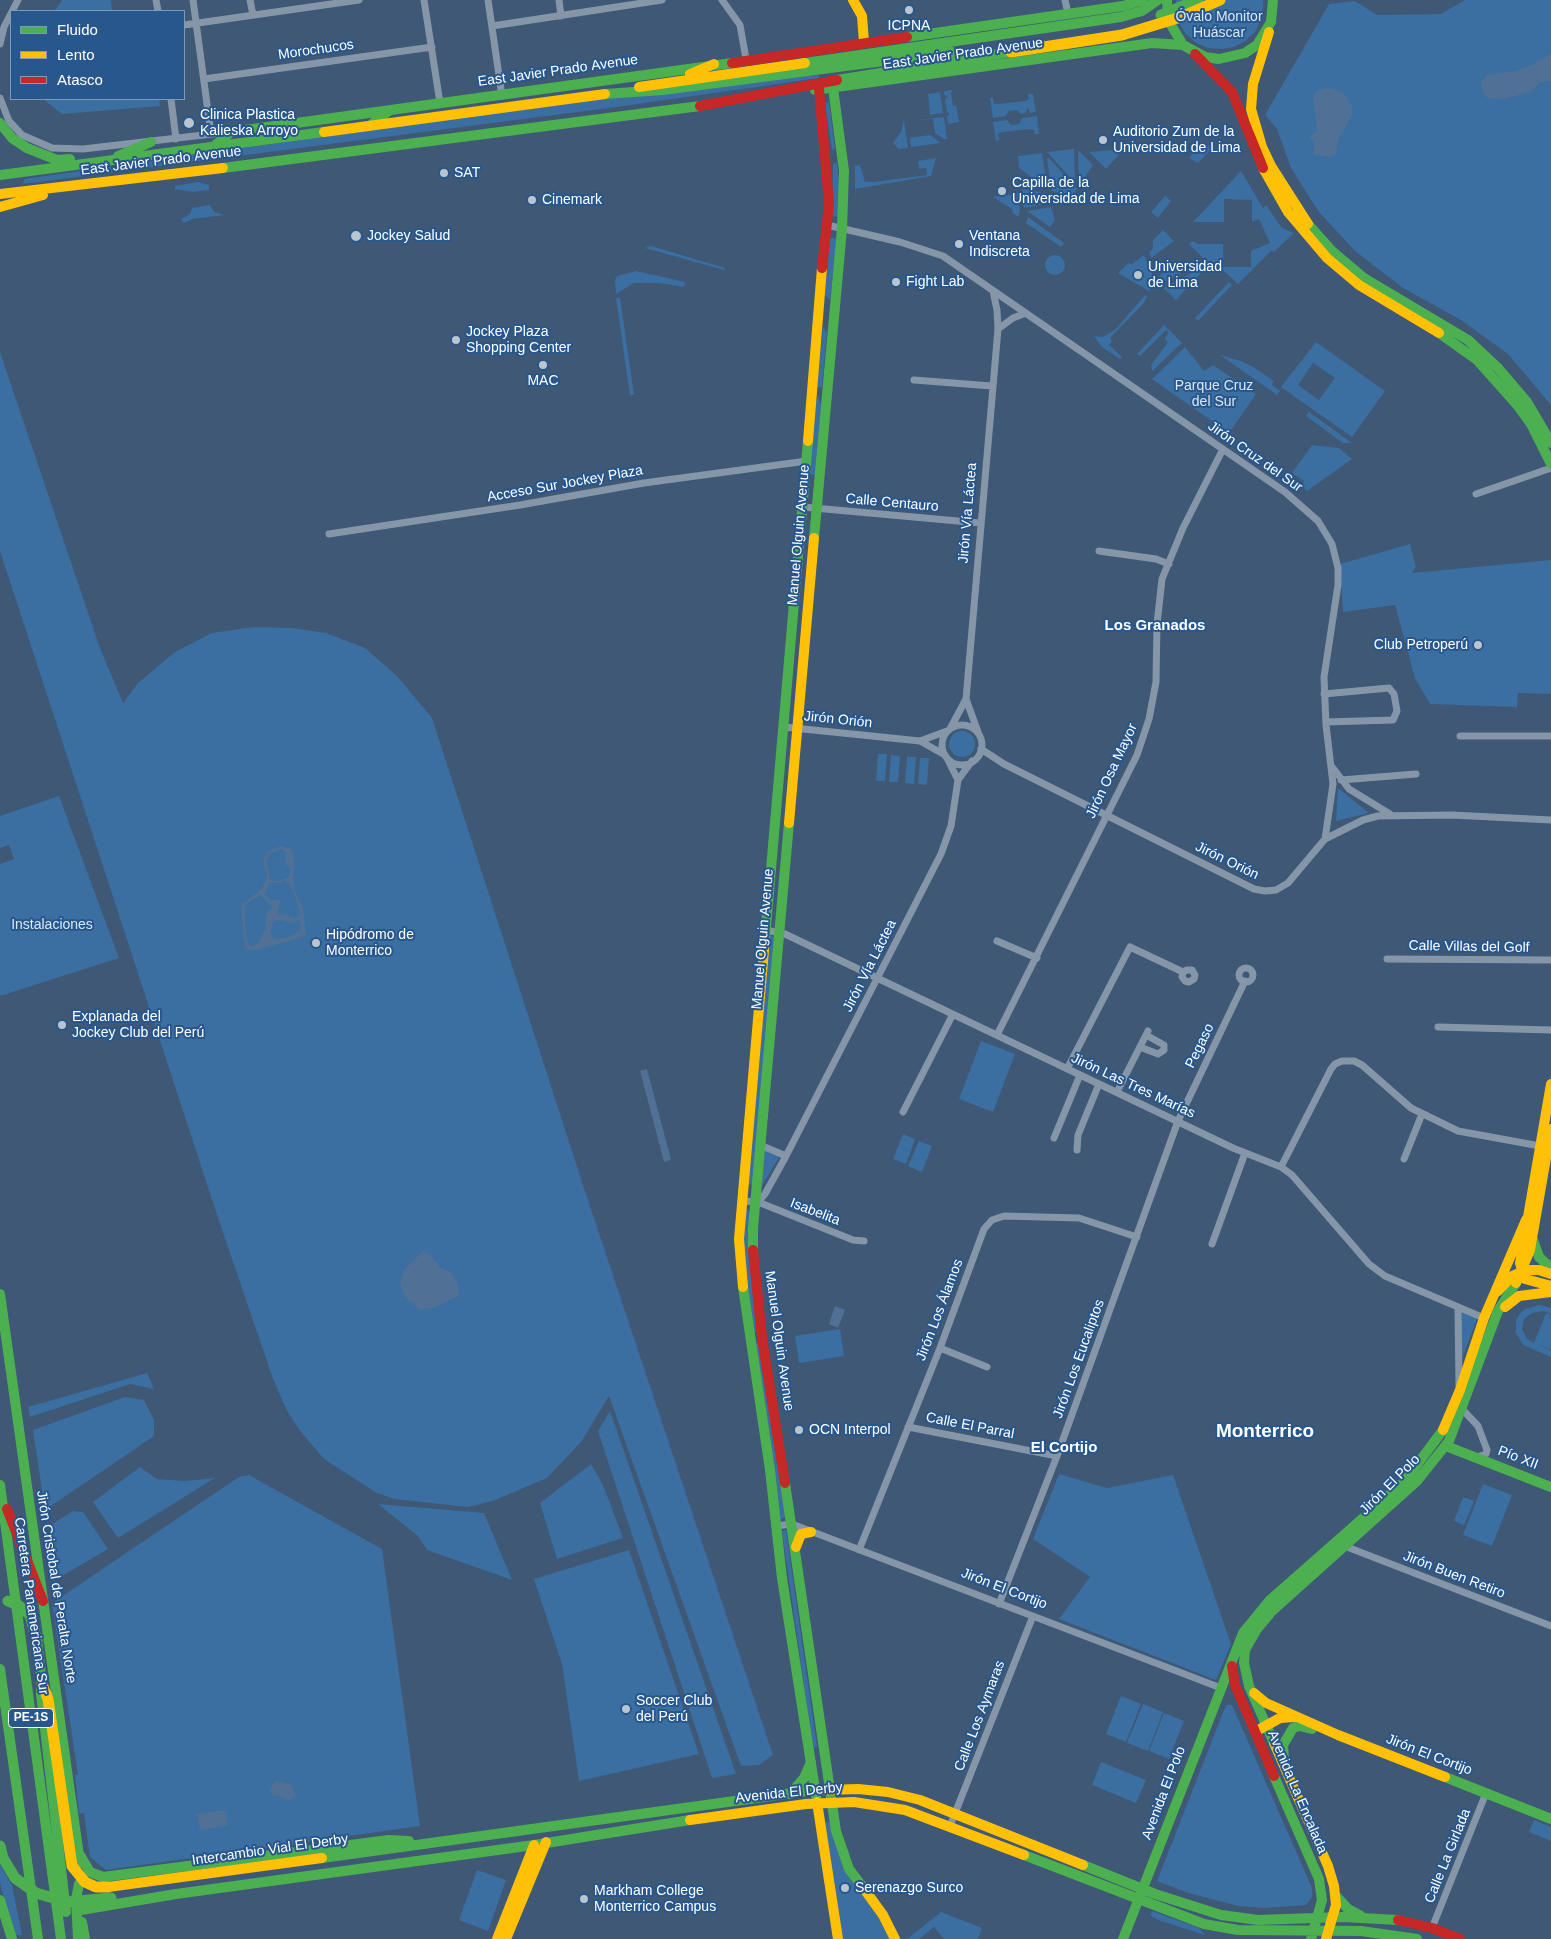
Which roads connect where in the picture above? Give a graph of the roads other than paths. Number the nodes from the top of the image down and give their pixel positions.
1 (193, 0) edge
2 (250, 0) edge
3 (359, 0) edge
4 (424, 0) edge
5 (488, 0) edge
6 (559, 0) edge
7 (662, 0) edge
8 (722, 0) edge
9 (853, 0) edge
10 (1065, 0) edge
11 (1143, 0) edge
12 (1158, 0) edge
13 (1167, 0) edge
14 (1198, 0) edge
15 (1220, 0) edge
16 (1275, 3) edge
17 (309, 4) edge
18 (10, 14) edge
19 (1068, 14) junction
20 (253, 15) junction
21 (561, 16) junction
22 (1271, 22) junction
23 (196, 23) junction
24 (185, 25) edge
25 (492, 26) junction
26 (864, 42) junction
27 (0, 44) edge
28 (1183, 45) junction
29 (432, 47) junction
30 (1010, 48) junction
31 (1193, 52) junction
32 (746, 59) junction
33 (714, 64) junction
34 (204, 79) junction
35 (676, 80) junction
36 (833, 88) junction
37 (819, 89) junction
38 (615, 93) junction
39 (502, 96) junction
40 (0, 98) edge
41 (170, 100) edge
42 (730, 102) junction
43 (440, 104) junction
44 (390, 110) junction
45 (0, 123) edge
46 (370, 125) junction
47 (231, 132) junction
48 (211, 134) junction
49 (176, 139) junction
50 (151, 142) junction
51 (213, 147) junction
52 (107, 162) junction
53 (0, 175) edge
54 (59, 188) junction
55 (0, 194) edge
56 (0, 207) edge
57 (826, 225) junction
58 (842, 228) junction
59 (993, 291) junction
60 (1026, 313) junction
61 (998, 329) junction
62 (914, 380) dead end
63 (992, 386) junction
64 (1551, 442) edge
65 (1224, 449) junction
66 (807, 461) junction
67 (1551, 464) edge
68 (1551, 468) edge
69 (805, 481) junction
70 (819, 481) junction
71 (1476, 494) dead end
72 (803, 507) junction
73 (816, 508) junction
74 (980, 523) junction
75 (329, 534) dead end
76 (1099, 551) dead end
77 (1169, 564) junction
78 (1324, 694) junction
79 (966, 699) junction
80 (1326, 722) junction
81 (784, 728) junction
82 (797, 729) junction
83 (949, 730) junction
84 (978, 734) junction
85 (1460, 736) dead end
86 (1551, 736) edge
87 (920, 741) junction
88 (981, 749) junction
89 (946, 756) junction
90 (972, 761) junction
91 (1332, 767) junction
92 (1416, 774) dead end
93 (958, 780) junction
94 (1341, 780) junction
95 (1390, 814) junction
96 (1106, 815) junction
97 (1551, 820) edge
98 (1325, 839) junction
99 (766, 930) junction
100 (779, 931) junction
101 (997, 941) dead end
102 (1037, 958) junction
103 (1387, 959) dead end
104 (1551, 960) edge
105 (1183, 972) dead end
106 (879, 978) junction
107 (1245, 982) dead end
108 (954, 1014) junction
109 (1438, 1027) dead end
110 (1551, 1030) edge
111 (997, 1035) junction
112 (1140, 1047) junction
113 (1068, 1069) junction
114 (1080, 1075) junction
115 (1099, 1084) junction
116 (1551, 1084) edge
117 (1117, 1092) junction
118 (903, 1112) dead end
119 (1422, 1114) junction
120 (1178, 1121) junction
121 (1551, 1129) edge
122 (1054, 1138) dead end
123 (760, 1145) junction
124 (1540, 1146) junction
125 (1077, 1150) dead end
126 (1245, 1153) junction
127 (786, 1156) junction
128 (1404, 1159) dead end
129 (1281, 1167) junction
130 (742, 1201) junction
131 (756, 1202) junction
132 (1526, 1220) junction
133 (1137, 1237) junction
134 (1532, 1239) junction
135 (864, 1241) dead end
136 (1212, 1244) dead end
137 (1551, 1268) edge
138 (1521, 1272) junction
139 (1551, 1274) edge
140 (1551, 1286) edge
141 (1551, 1292) edge
142 (0, 1294) edge
143 (1491, 1300) junction
144 (1458, 1307) junction
145 (1484, 1318) junction
146 (756, 1339) junction
147 (1486, 1344) junction
148 (940, 1348) junction
149 (987, 1367) dead end
150 (1460, 1390) junction
151 (1462, 1409) junction
152 (908, 1427) junction
153 (1446, 1446) junction
154 (1057, 1456) junction
155 (1474, 1457) junction
156 (0, 1485) edge
157 (1551, 1487) edge
158 (2, 1498) junction
159 (792, 1524) junction
160 (775, 1526) junction
161 (811, 1532) junction
162 (1347, 1547) junction
163 (795, 1550) junction
164 (859, 1550) junction
165 (0, 1601) edge
166 (44, 1601) junction
167 (999, 1604) junction
168 (1033, 1616) junction
169 (1551, 1626) edge
170 (1233, 1658) junction
171 (0, 1669) edge
172 (42, 1684) junction
173 (1249, 1686) junction
174 (1221, 1688) junction
175 (1237, 1689) junction
176 (1256, 1705) junction
177 (1296, 1717) junction
178 (1266, 1726) junction
179 (1255, 1732) junction
180 (1338, 1735) junction
181 (811, 1762) junction
182 (1286, 1772) junction
183 (829, 1789) junction
184 (815, 1790) junction
185 (1486, 1793) junction
186 (790, 1794) junction
187 (830, 1802) junction
188 (817, 1803) junction
189 (730, 1809) junction
190 (955, 1814) junction
191 (1551, 1818) edge
192 (834, 1819) junction
193 (820, 1821) junction
194 (950, 1826) junction
195 (546, 1842) junction
196 (435, 1843) junction
197 (534, 1844) junction
198 (0, 1846) edge
199 (80, 1855) junction
200 (368, 1868) junction
201 (1123, 1881) junction
202 (79, 1884) junction
203 (1143, 1889) junction
204 (110, 1892) junction
205 (1118, 1892) junction
206 (1336, 1896) junction
207 (0, 1900) edge
208 (1138, 1900) junction
209 (81, 1910) junction
210 (1333, 1917) junction
211 (1318, 1918) junction
212 (1365, 1918) junction
213 (1432, 1928) junction
214 (1313, 1934) edge
215 (1328, 1935) edge
216 (12, 1939) edge
217 (38, 1939) edge
218 (61, 1939) edge
219 (66, 1939) edge
220 (78, 1939) edge
221 (85, 1939) edge
222 (497, 1939) edge
223 (506, 1939) edge
224 (838, 1939) edge
225 (895, 1939) edge
226 (1123, 1939) edge
227 (1417, 1939) edge
228 (1460, 1939) edge

1 - 23 street
2 - 20 street
3 - 17 street
4 - 29 street
5 - 25 street
6 - 21 street
7 - 21 street
8 - 32 street
9 - 26 main road
10 - 19 street
11 - 19 main road, East Javier Prado Avenue
12 - 35 main road, East Javier Prado Avenue
13 - 28 main road
14 - 30 main road, bridge
15 - 30 main road, bridge
16 - 22 main road
17 - 20 street
18 - 27 street
19 - 26 main road, East Javier Prado Avenue
20 - 23 street
21 - 25 street
22 - 31 main road
22 - 64 main road
23 - 24 street
23 - 34 street
25 - 39 street
26 - 32 main road, East Javier Prado Avenue
28 - 31 main road
28 - 36 main road, East Javier Prado Avenue
29 - 34 street, Morochucos
29 - 43 street
30 - 38 main road
30 - 42 main road
31 - 67 main road
32 - 33 main road, East Javier Prado Avenue
33 - 35 main road
33 - 39 main road, East Javier Prado Avenue
34 - 48 street
35 - 38 main road, East Javier Prado Avenue
36 - 37 main road, East Javier Prado Avenue
36 - 58 main road, Manuel Olguin Avenue
37 - 42 main road, East Javier Prado Avenue
37 - 57 main road, Manuel Olguin Avenue
38 - 46 main road, East Javier Prado Avenue
39 - 43 main road, East Javier Prado Avenue
40 - 50 street, East Javier Prado Avenue
41 - 49 street
42 - 54 main road, East Javier Prado Avenue
43 - 44 main road, East Javier Prado Avenue
44 - 46 main road
44 - 47 main road, East Javier Prado Avenue
45 - 52 main road
46 - 51 main road, East Javier Prado Avenue
47 - 48 street, East Javier Prado Avenue
47 - 51 main road
48 - 49 street, East Javier Prado Avenue
49 - 50 street, East Javier Prado Avenue
50 - 52 main road
51 - 52 main road, East Javier Prado Avenue
52 - 53 main road, East Javier Prado Avenue
54 - 55 main road, East Javier Prado Avenue
54 - 56 main road
57 - 58 street, Jirón Cruz del Sur
57 - 66 main road, Manuel Olguin Avenue
58 - 59 street, Jirón Cruz del Sur
58 - 70 main road, Manuel Olguin Avenue
59 - 60 street, Jirón Cruz del Sur
59 - 61 street, Jirón Vía Láctea
60 - 61 street
60 - 65 street, Jirón Cruz del Sur
61 - 63 street, Jirón Vía Láctea
62 - 63 street
63 - 74 street, Jirón Vía Láctea
65 - 77 street, Jirón Osa Mayor
65 - 78 street, Jirón Cruz del Sur
66 - 69 main road, Manuel Olguin Avenue
66 - 75 street, Acceso Sur Jockey Plaza
68 - 71 street
69 - 70 main road
69 - 72 main road, Manuel Olguin Avenue
70 - 73 main road, Manuel Olguin Avenue
72 - 73 street, Calle Centauro
72 - 81 main road, Manuel Olguin Avenue
73 - 74 street, Calle Centauro
73 - 82 main road, Manuel Olguin Avenue
74 - 79 street, Jirón Vía Láctea
76 - 77 street
77 - 96 street, Jirón Osa Mayor
78 - 80 street, Jirón Cruz del Sur
78 - 80 street
79 - 83 street, Jirón Vía Láctea
79 - 84 street, Jirón Vía Láctea
80 - 91 street, Jirón Cruz del Sur
81 - 82 street, Jirón Orión
81 - 99 main road, Manuel Olguin Avenue
82 - 87 street, Jirón Orión
82 - 100 main road, Manuel Olguin Avenue
83 - 84 street
83 - 87 street, Jirón Orión
83 - 89 street
84 - 88 street
85 - 86 street
87 - 89 street, Jirón Orión
88 - 90 street
88 - 96 street, Jirón Orión
89 - 90 street
89 - 93 street
90 - 93 street, Jirón Vía Láctea
91 - 94 street, Jirón Cruz del Sur
91 - 98 street, Jirón Cruz del Sur
92 - 94 street
93 - 106 street, Jirón Vía Láctea
94 - 95 street, Jirón Cruz del Sur
95 - 97 street, Jirón Orión
95 - 98 street, Jirón Orión
96 - 98 street, Jirón Orión
96 - 102 street, Jirón Osa Mayor
99 - 100 street, Jirón Las Tres Marías
99 - 130 main road, Manuel Olguin Avenue
100 - 106 street, Jirón Las Tres Marías
100 - 123 main road, Manuel Olguin Avenue
101 - 102 street
102 - 111 street, Jirón Osa Mayor
103 - 104 street, Calle Villas del Golf
105 - 113 street
106 - 108 street, Jirón Las Tres Marías
106 - 127 street, Jirón Vía Láctea
107 - 120 street, Pegaso
108 - 111 street, Jirón Las Tres Marías
108 - 118 street
109 - 110 street
111 - 113 street, Jirón Las Tres Marías
112 - 112 street
112 - 117 street
113 - 114 street, Jirón Las Tres Marías
114 - 115 street, Jirón Las Tres Marías
114 - 122 street
115 - 117 street, Jirón Las Tres Marías
115 - 125 street
116 - 124 main road
117 - 120 street, Jirón Las Tres Marías
119 - 124 street
119 - 128 street
119 - 129 street
120 - 126 street, Jirón Las Tres Marías
120 - 133 street, Jirón Los Eucaliptos
121 - 134 main road, Jirón El Polo
123 - 127 street
123 - 131 main road, Manuel Olguin Avenue
124 - 132 main road
126 - 129 street, Jirón Las Tres Marías
126 - 136 street
127 - 131 street, Jirón Vía Láctea
129 - 144 street, Jirón Las Tres Marías
130 - 131 street, Isabelita
130 - 146 main road, Manuel Olguin Avenue
131 - 135 street, Isabelita
131 - 146 main road, Manuel Olguin Avenue
132 - 138 main road
132 - 143 main road, Jirón El Polo
133 - 148 street, Jirón Los Álamos
133 - 154 street, Jirón Los Eucaliptos
134 - 137 main road
134 - 138 main road, Jirón El Polo
138 - 139 main road
138 - 140 main road
138 - 143 main road
138 - 147 main road, Jirón El Polo
141 - 147 main road
142 - 166 main road, Jirón Cristobal de Peralta Norte
143 - 145 main road, Jirón El Polo
144 - 145 street, Jirón Las Tres Marías
144 - 150 street
145 - 150 main road, Jirón El Polo
146 - 159 main road, Manuel Olguin Avenue
146 - 160 main road, Manuel Olguin Avenue
147 - 151 main road, Jirón El Polo
148 - 149 street
148 - 152 street, Jirón Los Álamos
150 - 170 main road, Jirón El Polo
151 - 153 main road, Jirón El Polo
151 - 155 street, Pío XII
152 - 154 street, Calle El Parral
152 - 164 street, Jirón Los Álamos
153 - 155 main road, Pío XII
153 - 162 main road, Jirón El Polo
154 - 167 street, Jirón Los Eucaliptos
155 - 157 main road, Pío XII
156 - 158 main road, Carretera Panamericana Sur / PE-1S
158 - 166 main road
158 - 218 main road, Carretera Panamericana Sur / PE-1S
159 - 160 street, Jirón El Cortijo
159 - 161 street, Jirón El Cortijo
159 - 163 main road, Manuel Olguin Avenue
160 - 181 main road, Manuel Olguin Avenue
161 - 163 main road
161 - 164 street, Jirón El Cortijo
162 - 169 street, Jirón Buen Retiro
162 - 173 main road, Jirón El Polo
163 - 183 main road, Manuel Olguin Avenue
164 - 167 street, Jirón El Cortijo
165 - 172 main road, bridge
166 - 199 main road, Jirón Cristobal de Peralta Norte
167 - 168 street, Jirón El Cortijo
168 - 174 street, Jirón El Cortijo
168 - 190 street, Calle Los Aymaras
170 - 174 main road, Avenida El Polo
170 - 175 main road, Avenida La Encalada
171 - 217 main road, PE-1S
172 - 204 main road, bridge
172 - 219 main road
173 - 176 main road, Avenida La Encalada
173 - 177 main road, Jirón El Cortijo
174 - 203 main road, Avenida El Polo
175 - 176 main road
175 - 179 main road, Avenida La Encalada
176 - 178 main road, Avenida La Encalada
177 - 178 main road
177 - 180 main road, Jirón El Cortijo
178 - 179 main road
178 - 182 main road, Avenida La Encalada
179 - 211 main road, Avenida La Encalada
180 - 182 main road
180 - 185 main road, Jirón El Cortijo
181 - 184 main road, Manuel Olguin Avenue
181 - 186 main road
182 - 206 main road, Avenida La Encalada
183 - 184 main road, Avenida El Derby
183 - 187 main road, Manuel Olguin Avenue
183 - 190 main road, Avenida El Derby
184 - 186 main road, Avenida El Derby
184 - 188 main road, Manuel Olguin Avenue
185 - 191 main road, Jirón El Cortijo
185 - 213 street, Calle La Girlada
186 - 189 main road, Avenida El Derby
187 - 188 main road, Avenida El Derby
187 - 192 main road, Manuel Olguin Avenue
187 - 194 main road, Avenida El Derby
188 - 189 main road, Avenida El Derby
188 - 193 main road, Manuel Olguin Avenue
189 - 195 main road, Avenida El Derby
189 - 196 main road, Avenida El Derby
190 - 194 street, Calle Los Aymaras
190 - 201 main road, Avenida El Derby
192 - 193 main road
192 - 225 main road, Manuel Olguin Avenue
193 - 224 main road, Manuel Olguin Avenue
194 - 205 main road, Avenida El Derby
195 - 197 main road, Avenida El Derby
195 - 223 main road
196 - 199 main road
196 - 204 main road, Intercambio Vial El Derby
197 - 200 main road, Avenida El Derby
197 - 222 main road
198 - 204 main road, bridge
199 - 202 main road, Jirón Cristobal de Peralta Norte
200 - 204 main road
200 - 209 main road
201 - 203 main road, Avenida El Derby
201 - 205 main road
202 - 209 main road
202 - 220 main road
203 - 208 main road, Avenida El Polo
203 - 211 main road, Avenida El Derby
205 - 208 main road, Avenida El Derby
206 - 210 main road, Avenida La Encalada
206 - 212 main road
207 - 216 main road
208 - 214 main road, Avenida El Derby
208 - 226 main road, Avenida El Polo
209 - 221 main road
210 - 211 main road, Avenida El Derby
210 - 212 main road, Avenida El Derby
210 - 215 main road, Avenida La Encalada
211 - 214 main road, Avenida La Encalada
212 - 213 main road, Avenida El Derby
213 - 228 main road, Avenida El Derby
214 - 215 main road, Avenida El Derby
215 - 227 main road, Avenida El Derby

